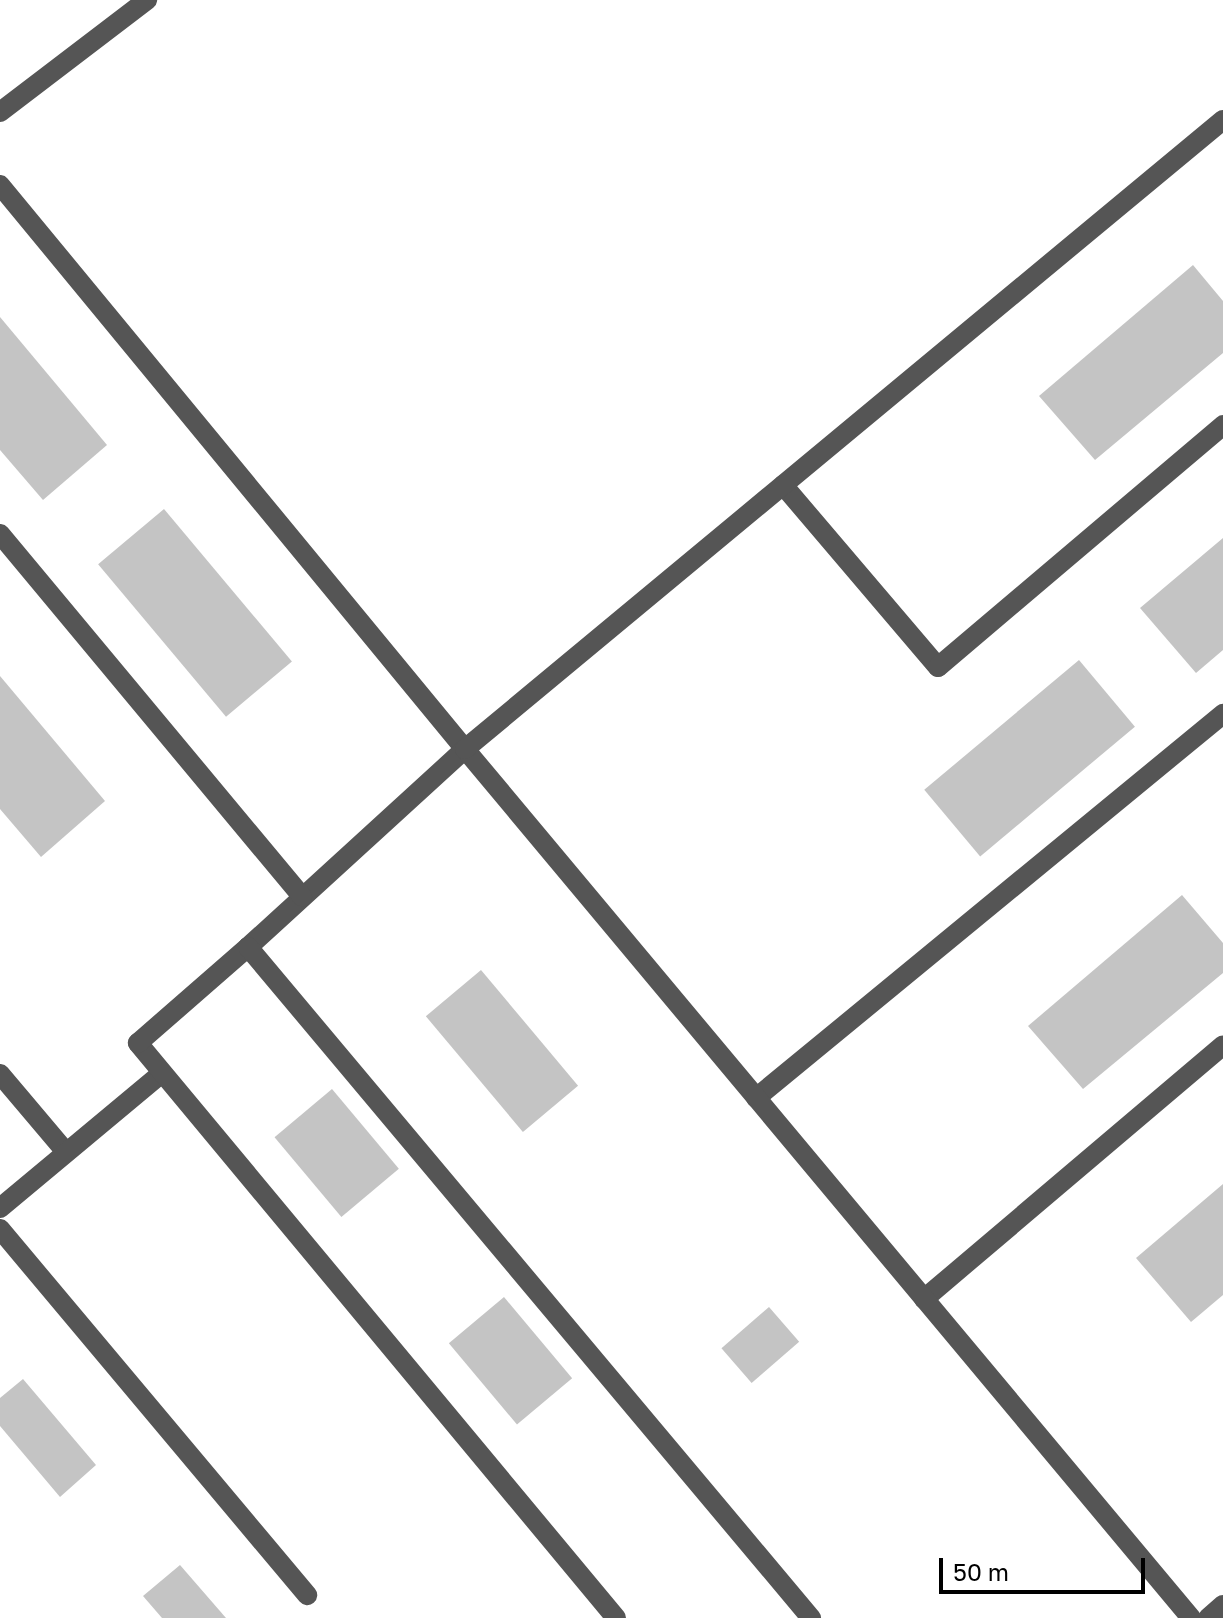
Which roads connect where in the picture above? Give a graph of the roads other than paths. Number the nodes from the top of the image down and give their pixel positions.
1 (147, 0) edge
2 (0, 112) edge
3 (1223, 120) edge
4 (0, 185) edge
5 (1223, 425) edge
6 (783, 485) junction
7 (0, 534) edge
8 (1223, 714) edge
9 (465, 749) junction
10 (302, 897) junction
11 (248, 947) junction
12 (1223, 1045) edge
13 (162, 1073) junction
14 (0, 1074) edge
15 (756, 1098) junction
16 (66, 1152) junction
17 (0, 1208) edge
18 (0, 1229) edge
19 (924, 1299) junction
20 (307, 1595) dead end
21 (1223, 1605) edge
22 (616, 1618) edge
23 (811, 1618) edge
24 (1191, 1618) edge
25 (1208, 1618) edge

1 - 2 lane
3 - 6 lane
4 - 9 lane
5 - 6 lane
6 - 9 lane
7 - 10 lane
8 - 15 lane
9 - 10 lane
9 - 15 lane
10 - 11 lane
11 - 13 lane
11 - 23 lane
12 - 19 lane
13 - 16 lane
13 - 22 lane
14 - 16 lane
15 - 19 lane
16 - 17 lane
18 - 20 lane
19 - 24 lane
21 - 25 lane

